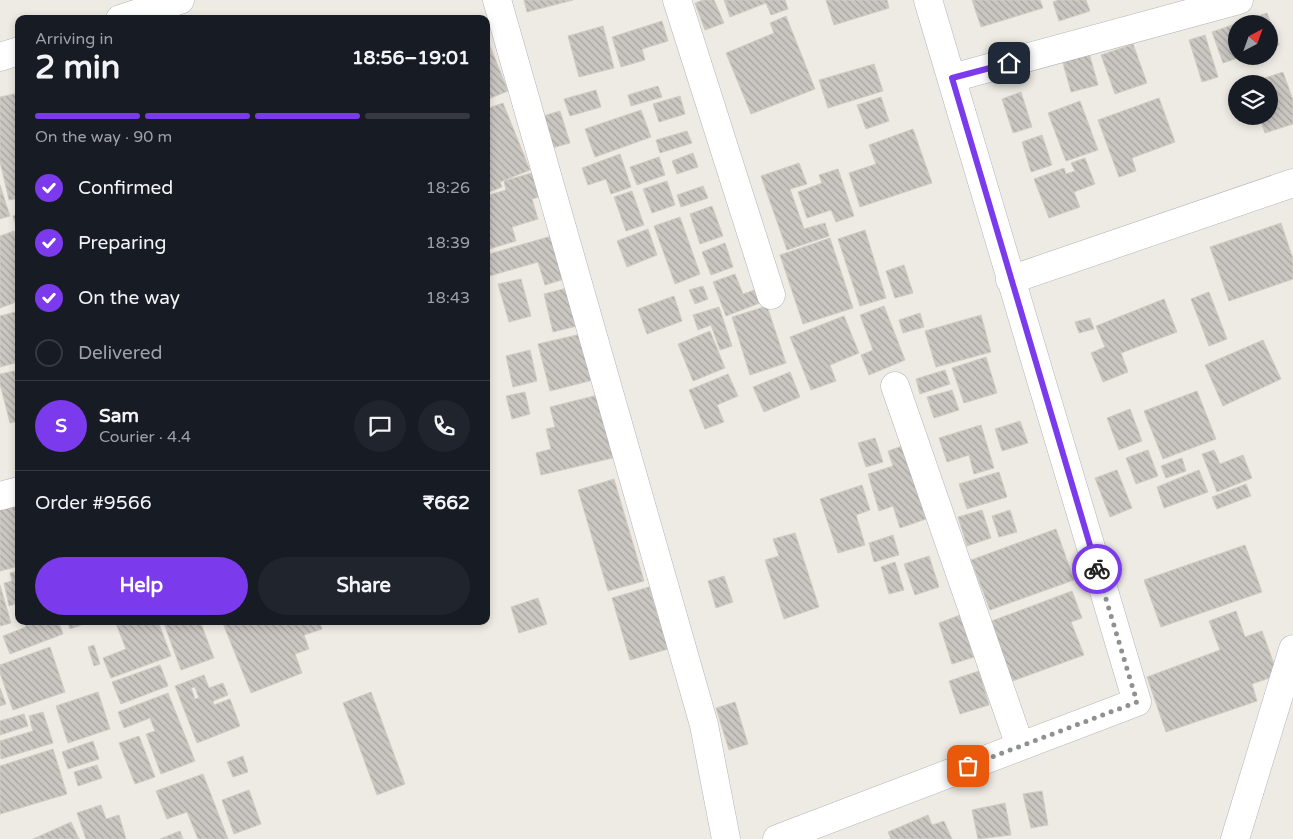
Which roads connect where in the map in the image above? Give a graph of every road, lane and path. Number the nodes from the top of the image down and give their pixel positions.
1 (180, 0) edge
2 (497, 0) edge
3 (677, 0) edge
4 (928, 0) edge
5 (1239, 0) edge
6 (133, 15) edge
7 (15, 52) edge
8 (0, 57) edge
9 (952, 78) junction
10 (1293, 183) edge
11 (1010, 280) junction
12 (771, 295) dead end
13 (895, 386) dead end
14 (15, 492) edge
15 (0, 496) edge
16 (1293, 649) edge
17 (1020, 746) junction
18 (726, 839) edge
19 (776, 839) edge
20 (1236, 839) edge

1 - 6 street
2 - 18 street
3 - 12 street
4 - 9 street
5 - 9 street
7 - 8 street
9 - 11 street
10 - 11 street
11 - 17 street
13 - 17 street
14 - 15 street
16 - 20 street
17 - 19 street

